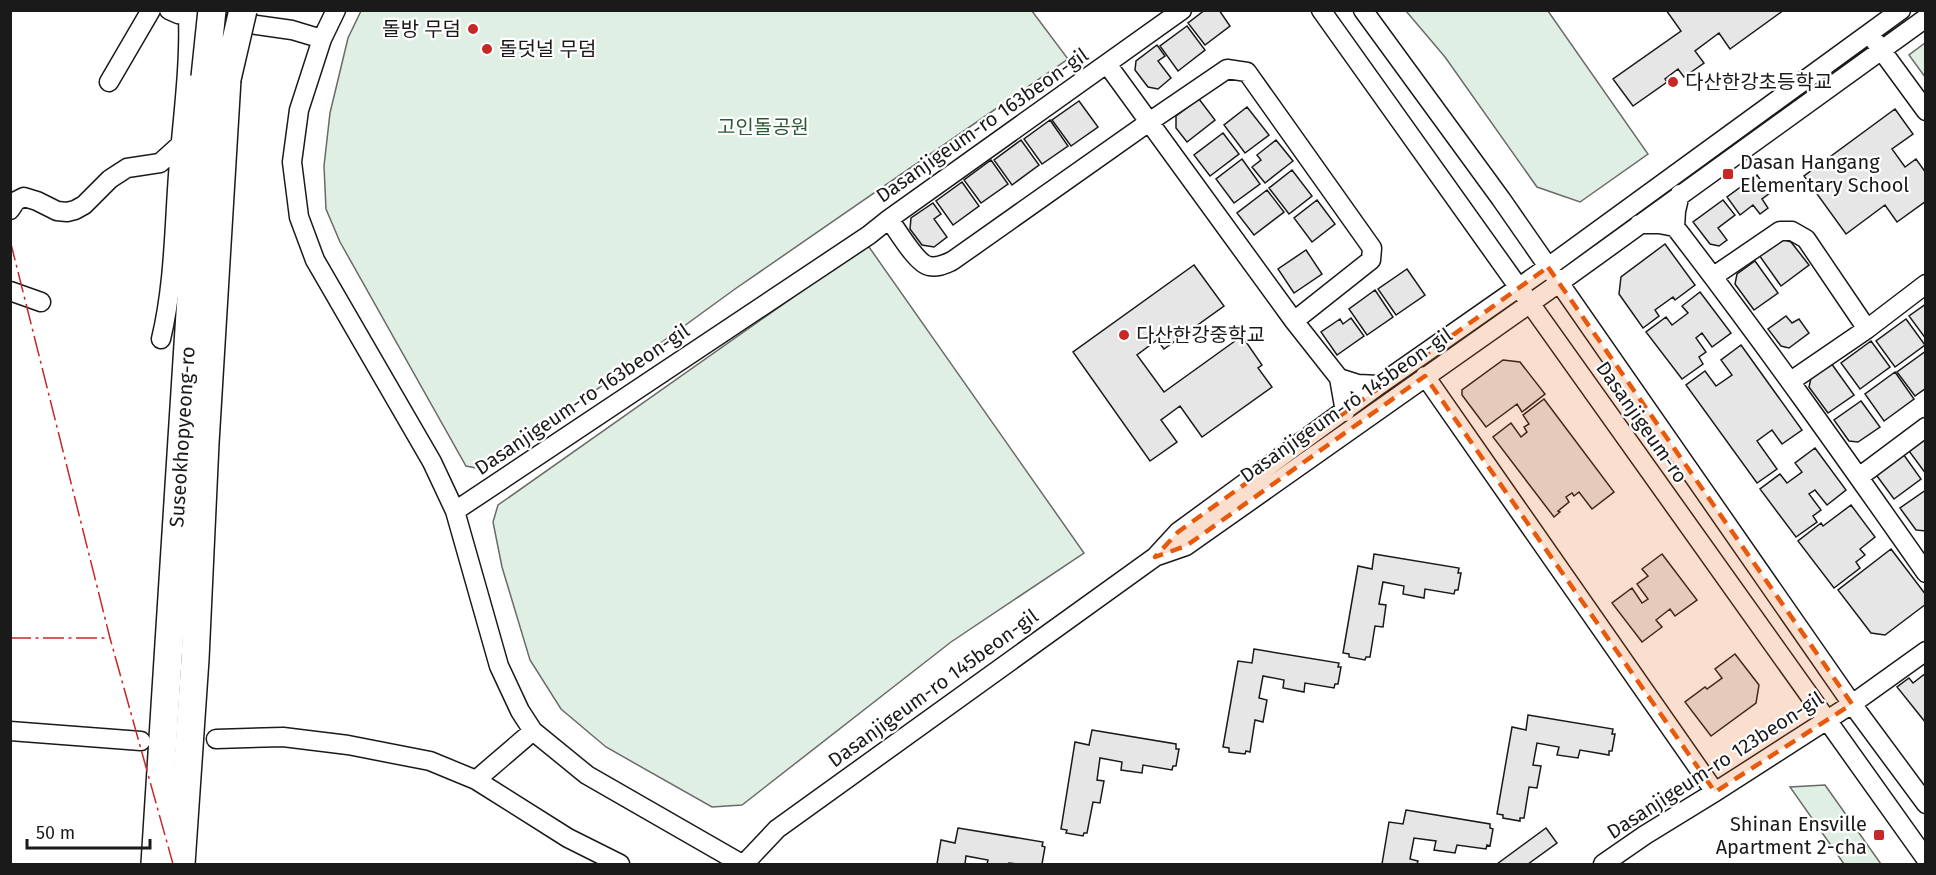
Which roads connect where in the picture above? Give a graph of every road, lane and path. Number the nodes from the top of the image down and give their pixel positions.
1 (151, 10) edge
2 (168, 10) edge
3 (235, 10) edge
4 (243, 10) edge
5 (336, 10) edge
6 (1182, 10) edge
7 (1321, 10) edge
8 (1363, 10) edge
9 (1901, 10) edge
10 (200, 13) edge
11 (1926, 18) edge
12 (1869, 33) junction
13 (322, 39) junction
14 (1881, 50) junction
15 (1107, 64) junction
16 (216, 78) junction
17 (109, 82) dead end
18 (1926, 111) edge
19 (1149, 122) junction
20 (181, 144) junction
21 (1680, 194) junction
22 (10, 210) edge
23 (889, 219) junction
24 (1639, 224) junction
25 (1675, 227) junction
26 (1548, 267) junction
27 (1714, 276) junction
28 (1560, 283) junction
29 (1926, 284) edge
30 (1519, 288) junction
31 (10, 291) edge
32 (40, 302) dead end
33 (1530, 303) junction
34 (1294, 321) junction
35 (1867, 328) junction
36 (161, 339) dead end
37 (1425, 376) junction
38 (1339, 378) junction
39 (1791, 381) junction
40 (1379, 385) junction
41 (1345, 412) junction
42 (1926, 428) edge
43 (1859, 477) junction
44 (454, 511) junction
45 (1155, 557) junction
46 (1925, 572) edge
47 (1926, 651) edge
48 (1852, 704) junction
49 (1826, 721) junction
50 (10, 731) edge
51 (533, 731) junction
52 (216, 739) dead end
53 (141, 741) dead end
54 (476, 780) junction
55 (1715, 792) junction
56 (1926, 804) edge
57 (1926, 859) edge
58 (155, 864) edge
59 (181, 864) edge
60 (620, 864) edge
61 (743, 864) edge
62 (1603, 864) edge

1 - 17 street
2 - 10 street
3 - 16 highway, Suseokhopyeong-ro, bridge
4 - 16 highway, bridge
5 - 13 street
6 - 15 street, Dasanjigeum-ro 163beon-gil
7 - 30 street, Dasanjigeum-ro
8 - 26 street, Dasanjigeum-ro
9 - 12 street, Dasanjigeum-ro 145beon-gil
10 - 13 street
10 - 16 highway, Suseokhopyeong-ro, bridge
10 - 20 street
11 - 14 street, Dasanjigeum-ro 145beon-gil
12 - 14 street
12 - 26 street, Dasanjigeum-ro 145beon-gil
13 - 44 street
14 - 18 street
14 - 21 street, Dasanjigeum-ro 145beon-gil
15 - 19 street
15 - 23 street, Dasanjigeum-ro 163beon-gil
16 - 58 highway, Suseokhopyeong-ro
16 - 59 highway, Suseokhopyeong-ro
19 - 23 street
19 - 34 street
19 - 34 street
20 - 22 street
20 - 36 street
21 - 24 street, Dasanjigeum-ro 145beon-gil
21 - 25 street
23 - 44 street, Dasanjigeum-ro 163beon-gil
24 - 25 street
24 - 28 street, Dasanjigeum-ro 145beon-gil
25 - 27 street
26 - 28 street, Dasanjigeum-ro
26 - 30 street, Dasanjigeum-ro 145beon-gil
27 - 35 street
27 - 39 street
28 - 33 street, Dasanjigeum-ro 145beon-gil
28 - 48 street, Dasanjigeum-ro
29 - 35 street
30 - 33 street, Dasanjigeum-ro
30 - 40 street, Dasanjigeum-ro 145beon-gil
31 - 32 street
33 - 37 street, Dasanjigeum-ro 145beon-gil
33 - 49 street, Dasanjigeum-ro
34 - 38 street
35 - 39 street
37 - 45 street, Dasanjigeum-ro 145beon-gil
37 - 55 street
38 - 40 street
38 - 41 street
39 - 43 street
40 - 41 street, Dasanjigeum-ro 145beon-gil
41 - 45 street, Dasanjigeum-ro 145beon-gil
42 - 43 street
43 - 46 street
44 - 51 street, Dasanjigeum-ro 145beon-gil
45 - 61 street, Dasanjigeum-ro 145beon-gil
47 - 48 street, Dasanjigeum-ro 123beon-gil
48 - 49 street, Dasanjigeum-ro 123beon-gil
48 - 56 street, Dasanjigeum-ro
49 - 55 street, Dasanjigeum-ro 123beon-gil
49 - 57 street, Dasanjigeum-ro
50 - 53 street
51 - 54 street
51 - 61 street, Dasanjigeum-ro 145beon-gil
52 - 54 street
54 - 60 street
55 - 62 street, Dasanjigeum-ro 123beon-gil

